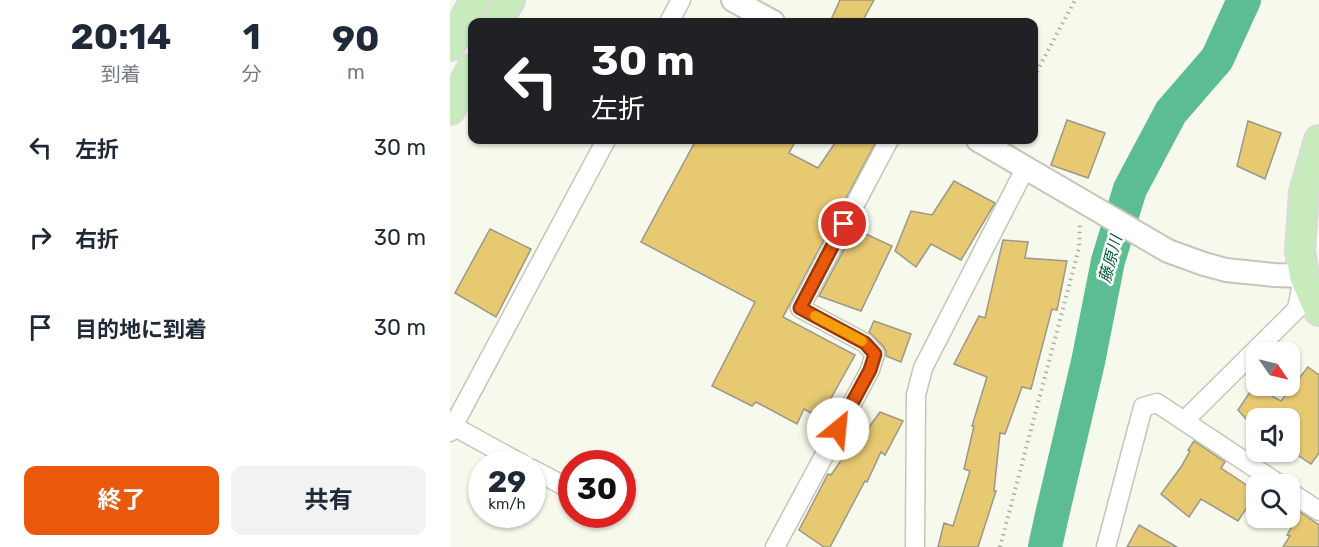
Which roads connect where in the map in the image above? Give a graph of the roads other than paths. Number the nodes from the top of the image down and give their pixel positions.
1 (475, 0) edge
2 (510, 0) edge
3 (681, 0) edge
4 (733, 0) edge
5 (499, 18) edge
6 (671, 18) edge
7 (766, 18) edge
8 (450, 46) edge
9 (468, 76) edge
10 (450, 110) edge
11 (1319, 140) edge
12 (604, 144) edge
13 (887, 144) edge
14 (985, 144) edge
15 (1026, 167) junction
16 (1304, 276) junction
17 (1319, 310) edge
18 (1185, 421) junction
19 (451, 429) edge
20 (494, 450) edge
21 (1264, 474) edge
22 (1300, 499) edge
23 (1319, 511) edge
24 (775, 547) edge
25 (915, 547) edge
26 (1106, 547) edge

1 - 8 main road
2 - 5 main road
3 - 6 street
4 - 7 street
9 - 10 main road
11 - 16 main road
12 - 19 street
13 - 24 street
14 - 15 street
15 - 16 street
15 - 25 street
16 - 17 main road
16 - 18 street
18 - 21 street
18 - 26 street
19 - 20 street
22 - 23 street

